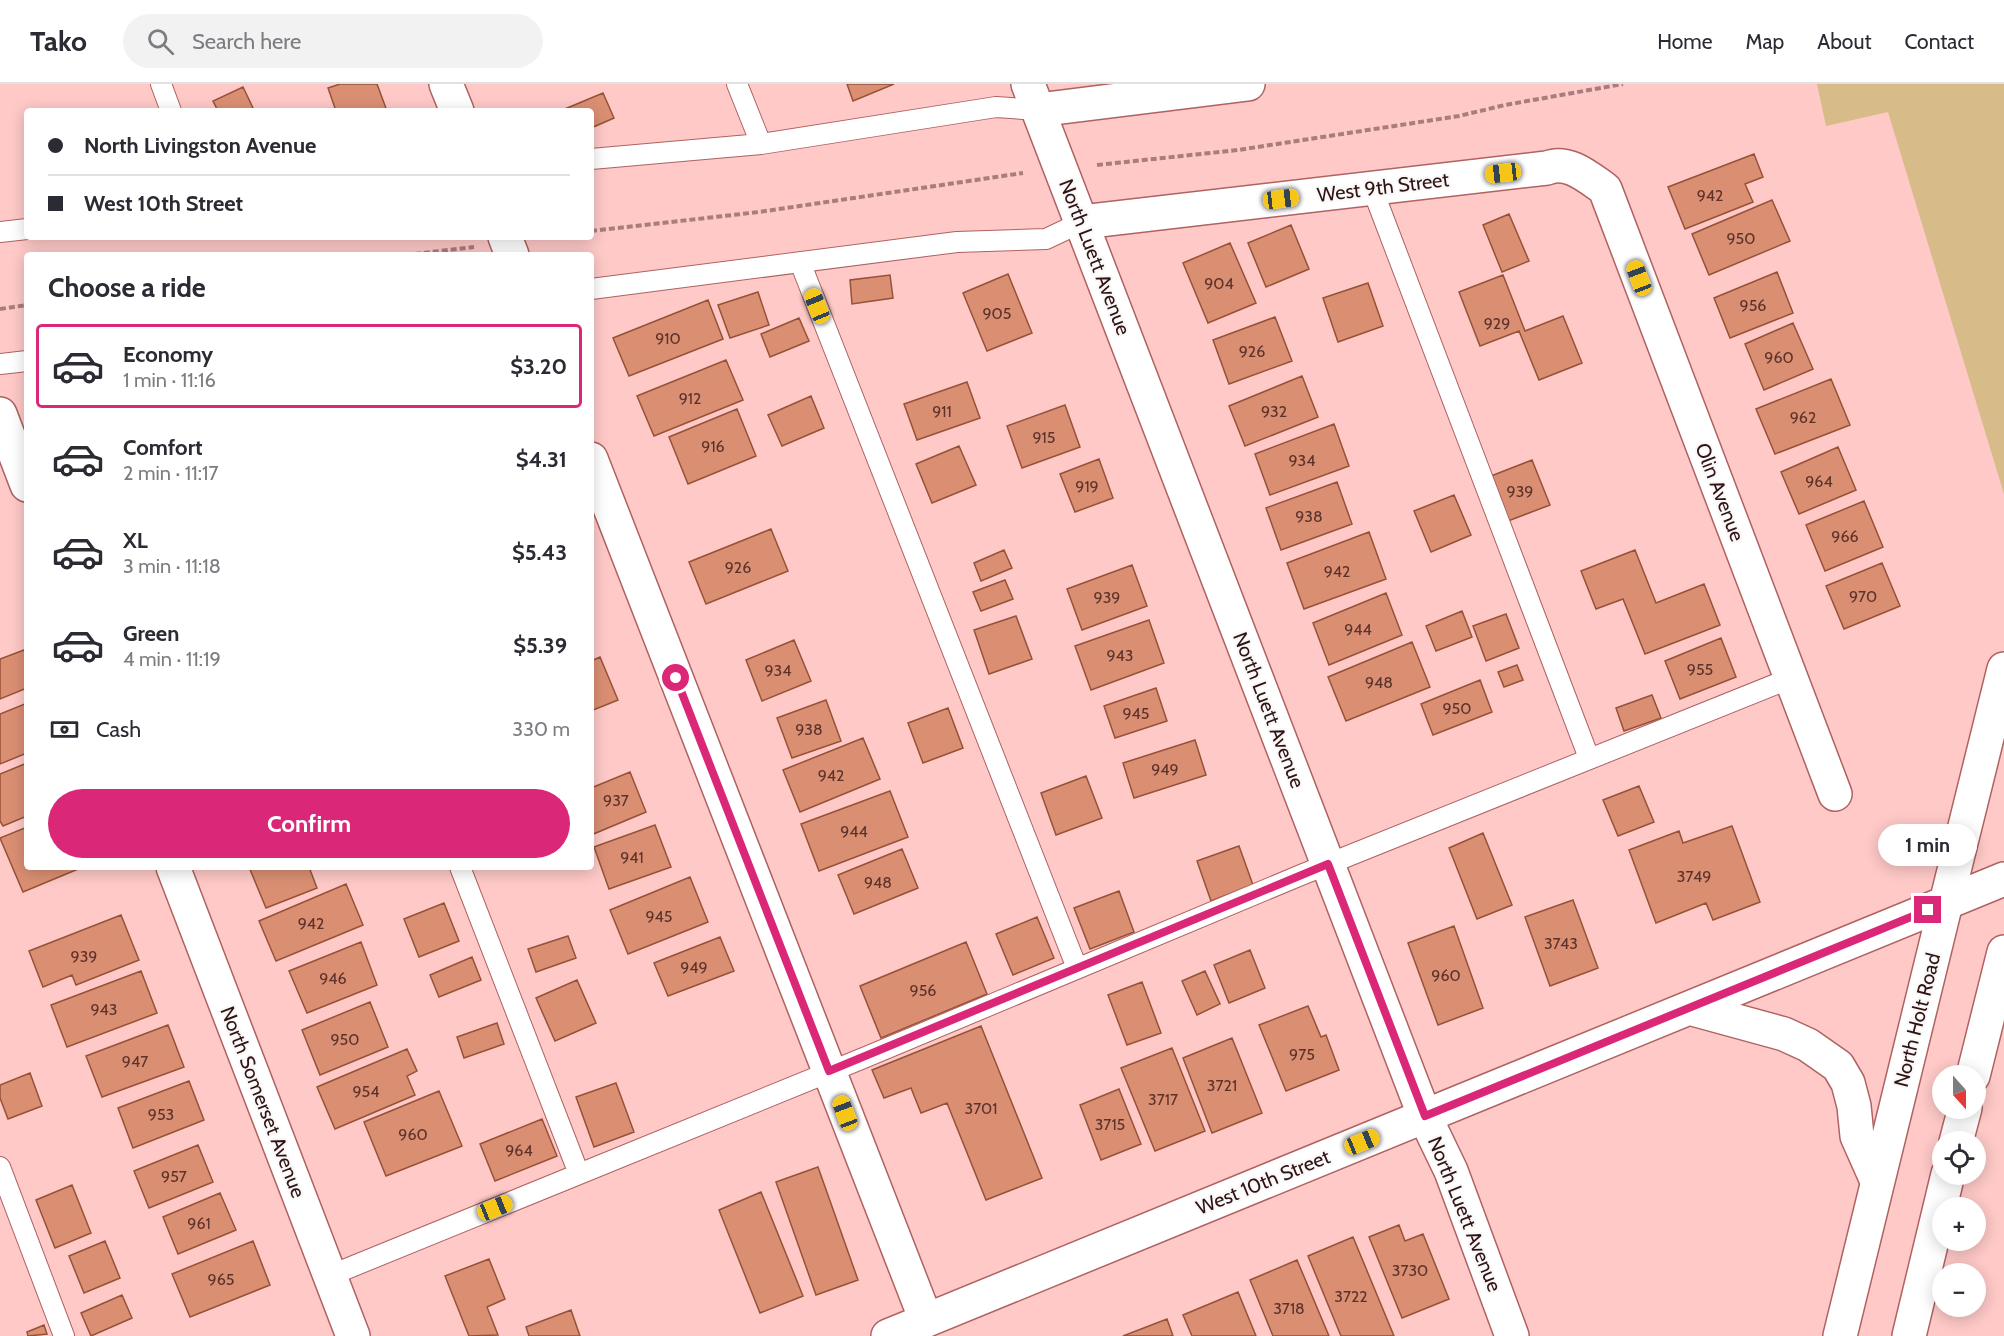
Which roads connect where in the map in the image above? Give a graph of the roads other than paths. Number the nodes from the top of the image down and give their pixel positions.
1 (161, 84) edge
2 (446, 84) edge
3 (737, 84) edge
4 (1248, 84) edge
5 (1033, 97) edge
6 (170, 108) edge
7 (456, 108) edge
8 (761, 144) junction
9 (594, 159) edge
10 (1372, 188) junction
11 (1605, 189) joint
12 (1082, 222) junction
13 (24, 229) edge
14 (0, 232) edge
15 (492, 242) edge
16 (507, 252) edge
17 (800, 262) junction
18 (594, 289) edge
19 (24, 361) edge
20 (0, 364) edge
21 (0, 414) edge
22 (594, 467) edge
23 (24, 476) edge
24 (2004, 669) edge
25 (1791, 678) junction
26 (1589, 758) junction
27 (1835, 794) dead end
28 (1328, 864) junction
29 (174, 870) edge
30 (461, 870) edge
31 (2004, 879) edge
32 (1946, 903) junction
33 (2004, 951) edge
34 (1077, 968) junction
35 (1689, 1008) junction
36 (1976, 1065) edge
37 (829, 1071) junction
38 (1425, 1116) junction
39 (0, 1167) edge
40 (579, 1174) junction
41 (1878, 1181) junction
42 (1945, 1185) edge
43 (329, 1276) junction
44 (926, 1320) junction
45 (64, 1336) edge
46 (352, 1336) edge
47 (888, 1336) edge
48 (1512, 1336) edge
49 (1840, 1336) edge
50 (1909, 1336) edge

1 - 6 lane
2 - 7 street
3 - 8 lane
4 - 5 street
5 - 8 lane
5 - 12 street, North Luett Avenue
8 - 9 lane
10 - 11 street, West 9th Street
10 - 12 street, West 9th Street
10 - 26 lane
11 - 25 street, Olin Avenue
12 - 17 lane
12 - 28 street, North Luett Avenue
13 - 14 lane
15 - 16 street
17 - 18 lane
17 - 34 lane
19 - 20 lane
21 - 23 street
22 - 37 street
24 - 32 street, North Holt Road
25 - 26 lane
25 - 27 street, Olin Avenue
26 - 28 lane
28 - 34 lane
28 - 38 street, North Luett Avenue
29 - 43 street, North Somerset Avenue
30 - 40 lane
31 - 32 street, West 10th Street
32 - 35 street, West 10th Street
32 - 41 street, North Holt Road
33 - 36 street
34 - 37 lane
35 - 38 street, West 10th Street
35 - 41 street
37 - 40 lane
37 - 44 street
38 - 44 street, West 10th Street
38 - 48 street, North Luett Avenue
39 - 45 lane
40 - 43 lane
41 - 49 street, North Holt Road
42 - 50 street
43 - 46 street, North Somerset Avenue
44 - 47 street, West 10th Street

